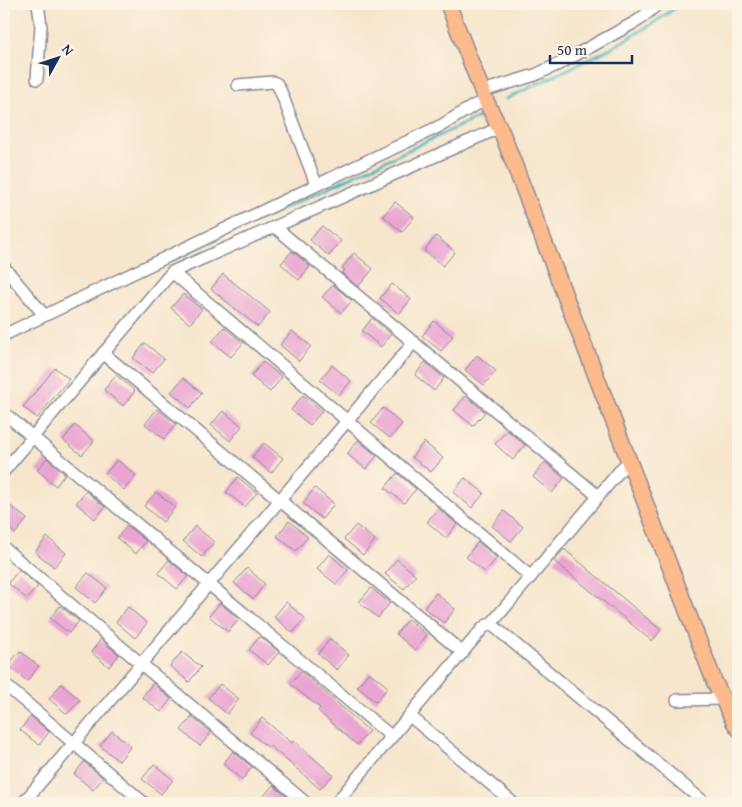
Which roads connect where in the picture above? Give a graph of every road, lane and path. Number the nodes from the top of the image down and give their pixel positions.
1 (38, 4) edge
2 (448, 4) edge
3 (658, 4) edge
4 (37, 79) dead end
5 (238, 85) dead end
6 (484, 96) junction
7 (499, 128) junction
8 (316, 184) junction
9 (275, 227) junction
10 (4, 267) edge
11 (172, 272) junction
12 (44, 315) junction
13 (4, 335) edge
14 (414, 342) junction
15 (103, 353) junction
16 (4, 413) edge
17 (347, 421) junction
18 (33, 437) junction
19 (628, 461) junction
20 (4, 471) edge
21 (598, 496) junction
22 (280, 500) junction
23 (4, 548) edge
24 (531, 577) junction
25 (209, 584) junction
26 (491, 624) junction
27 (463, 653) junction
28 (141, 664) junction
29 (4, 684) edge
30 (722, 698) junction
31 (677, 700) dead end
32 (410, 716) junction
33 (738, 728) edge
34 (392, 737) junction
35 (74, 744) junction
36 (23, 803) edge
37 (144, 803) edge
38 (306, 803) edge
39 (336, 803) edge
40 (513, 803) edge
41 (705, 803) edge

1 - 4 street
2 - 6 main road
3 - 6 street
5 - 8 street
6 - 7 main road
6 - 8 street
7 - 9 street
7 - 19 main road
8 - 12 street
9 - 11 street
9 - 14 street
10 - 12 street
11 - 15 street
11 - 17 street
12 - 13 street
14 - 17 street
14 - 21 street
15 - 18 street
15 - 22 street
16 - 18 street
17 - 22 street
17 - 24 street
18 - 20 street
18 - 25 street
19 - 21 street
19 - 30 main road
21 - 24 street
22 - 25 street
22 - 27 street
23 - 28 street
24 - 26 street
25 - 28 street
25 - 34 street
26 - 27 street
26 - 41 street
27 - 32 street
28 - 35 street
28 - 38 street
29 - 35 street
30 - 31 street
30 - 33 main road
32 - 34 street
32 - 40 street
34 - 39 street
35 - 36 street
35 - 37 street

